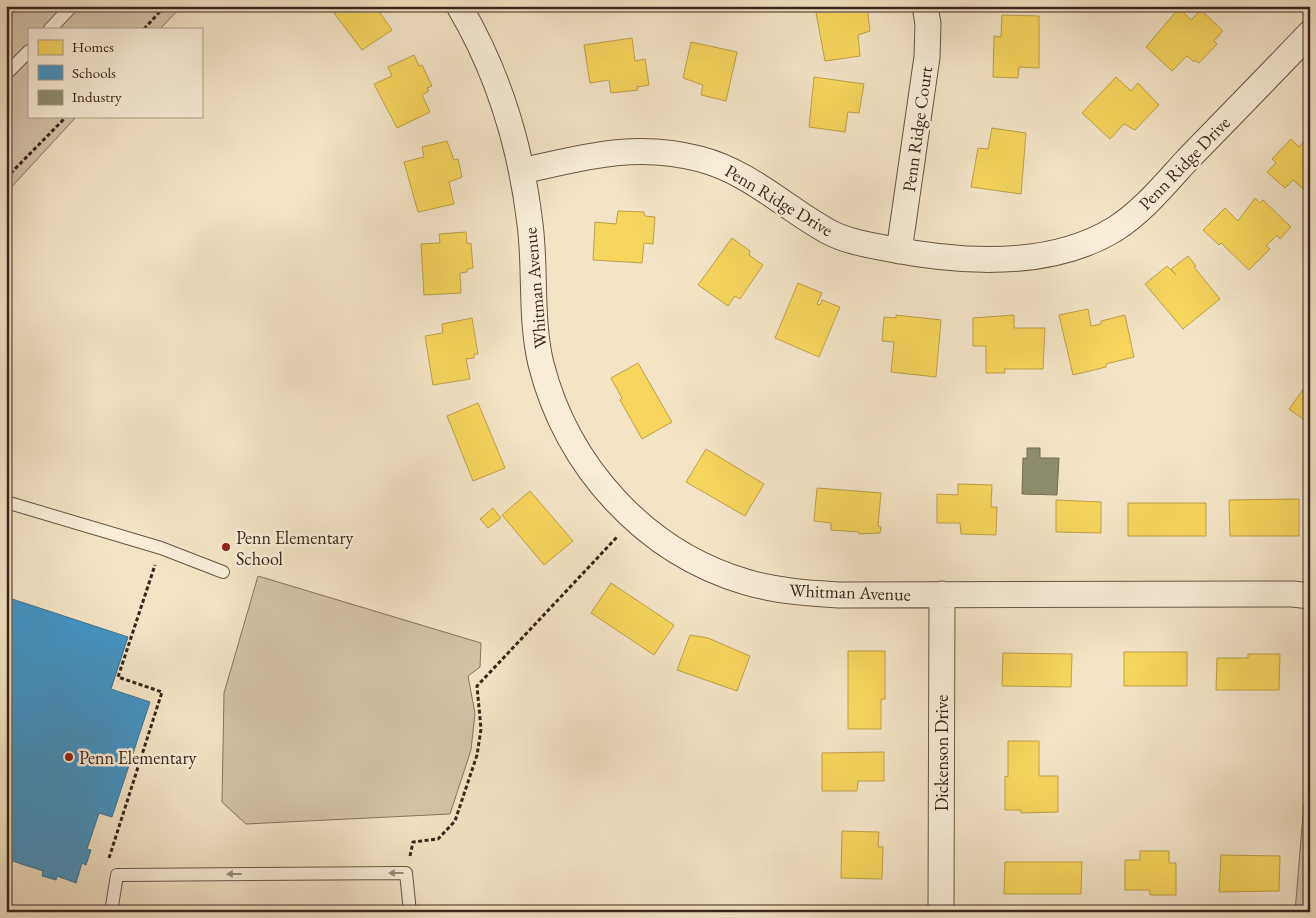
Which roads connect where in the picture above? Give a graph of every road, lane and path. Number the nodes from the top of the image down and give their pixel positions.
1 (72, 6) edge
2 (165, 6) edge
3 (459, 6) edge
4 (925, 6) edge
5 (51, 28) edge
6 (145, 28) edge
7 (1310, 33) edge
8 (28, 52) edge
9 (6, 74) edge
10 (65, 118) edge
11 (522, 171) junction
12 (6, 178) edge
13 (899, 251) junction
14 (6, 502) edge
15 (634, 519) junction
16 (160, 548) junction
17 (223, 572) dead end
18 (942, 594) junction
19 (1310, 596) edge
20 (406, 873) junction
21 (117, 875) junction
22 (111, 912) edge
23 (410, 912) edge
24 (941, 912) edge

1 - 5 lane
2 - 6 path
3 - 11 street, Whitman Avenue
4 - 13 street, Penn Ridge Court
7 - 13 street, Penn Ridge Drive
8 - 9 lane
10 - 12 path
11 - 13 street, Penn Ridge Drive
11 - 15 street, Whitman Avenue
14 - 16 lane
15 - 18 street, Whitman Avenue
15 - 20 path
16 - 17 lane
16 - 21 path
18 - 19 street, Whitman Avenue
18 - 24 street, Dickenson Drive
20 -> 21 lane
20 - 23 lane
21 - 22 lane

